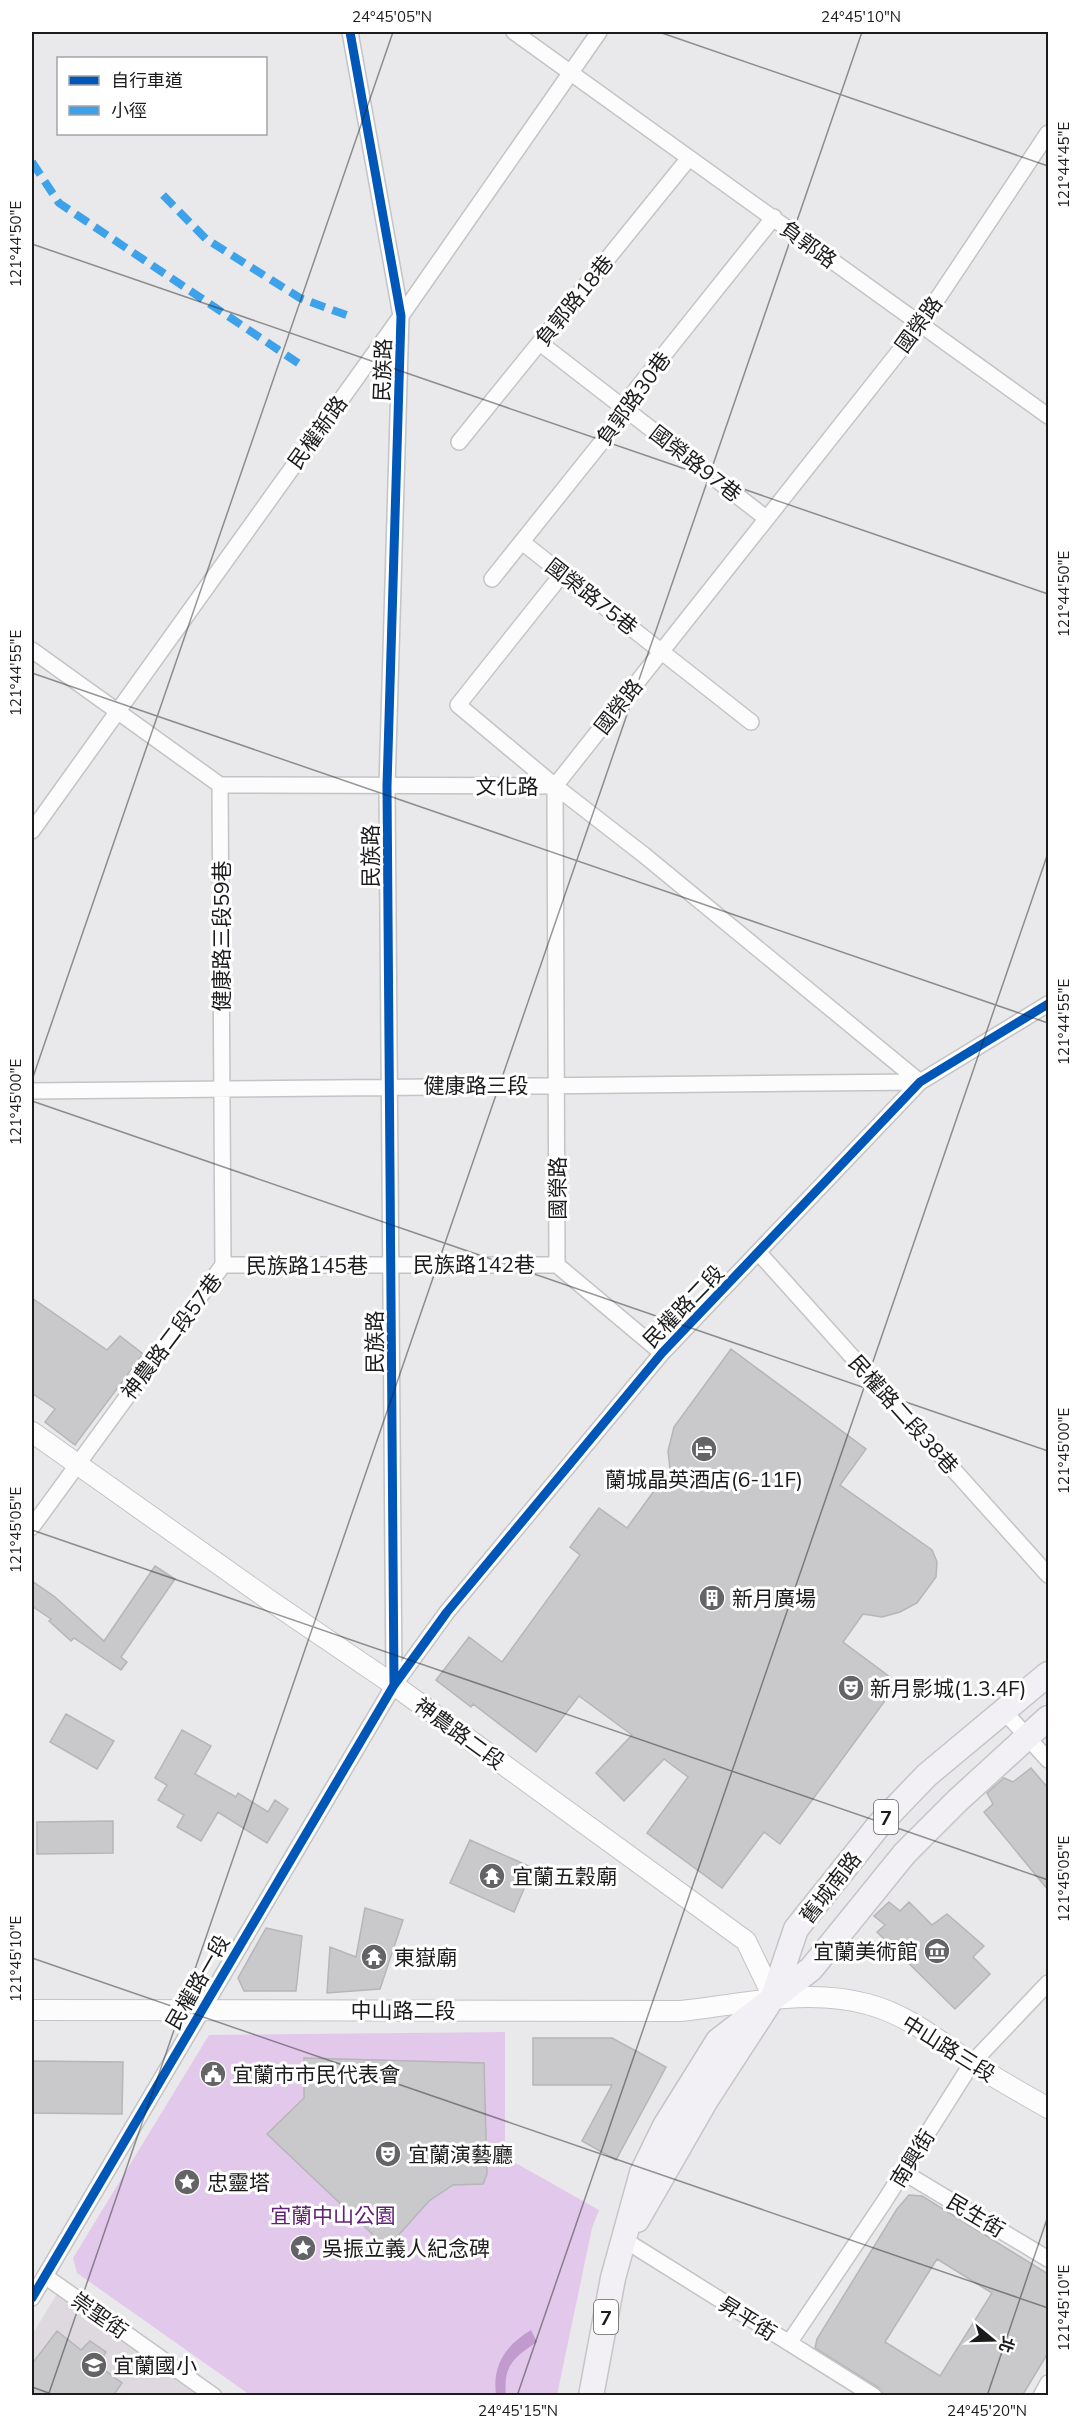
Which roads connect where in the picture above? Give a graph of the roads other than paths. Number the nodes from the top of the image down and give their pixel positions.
1 (350, 32) edge
2 (514, 32) edge
3 (599, 32) edge
4 (570, 72) junction
5 (1048, 133) edge
6 (689, 158) junction
7 (774, 218) junction
8 (401, 316) junction
9 (920, 325) junction
10 (540, 343) junction
11 (625, 408) junction
12 (1048, 416) edge
13 (459, 442) dead end
14 (766, 518) junction
15 (522, 542) junction
16 (563, 573) junction
17 (492, 579) dead end
18 (32, 650) edge
19 (662, 650) junction
20 (117, 709) junction
21 (751, 722) dead end
22 (220, 785) junction
23 (387, 786) junction
24 (555, 786) junction
25 (32, 831) edge
26 (1048, 1004) edge
27 (920, 1082) junction
28 (558, 1085) junction
29 (389, 1086) junction
30 (222, 1087) junction
31 (32, 1091) edge
32 (759, 1253) junction
33 (391, 1264) junction
34 (557, 1264) junction
35 (224, 1265) junction
36 (662, 1353) junction
37 (32, 1432) edge
38 (78, 1462) junction
39 (32, 1527) edge
40 (1048, 1575) edge
41 (1048, 1674) edge
42 (394, 1686) junction
43 (1003, 1710) junction
44 (1048, 1719) edge
45 (1027, 1736) junction
46 (1048, 1760) edge
47 (1048, 1983) edge
48 (773, 1997) junction
49 (32, 2010) edge
50 (202, 2010) junction
51 (972, 2063) junction
52 (1048, 2108) edge
53 (903, 2172) junction
54 (623, 2239) junction
55 (1048, 2259) edge
56 (45, 2276) junction
57 (32, 2298) edge
58 (789, 2343) junction
59 (1048, 2383) edge
60 (214, 2396) edge
61 (591, 2396) edge
62 (874, 2396) edge
63 (1041, 2396) edge

1 - 8 street, 民族路
2 - 4 street, 負郭路
3 - 4 street, 民權新路
4 - 6 street, 負郭路
4 - 8 street, 民權新路
5 - 9 street, 國榮路
6 - 7 street, 負郭路
6 - 10 street, 負郭路18巷
7 - 9 street, 負郭路
7 - 11 street, 負郭路30巷
8 - 20 street, 民權新路
8 - 23 street, 民族路
9 - 12 street, 負郭路
9 - 14 street, 國榮路
10 - 11 street, 國榮路97巷
10 - 13 street, 負郭路18巷
11 - 14 street, 國榮路97巷
11 - 15 street, 負郭路30巷
14 - 19 street, 國榮路
15 - 16 street, 國榮路75巷
15 - 17 street, 負郭路30巷
16 - 19 street, 國榮路75巷
16 - 24 street
18 - 20 street
19 - 21 street, 國榮路75巷
19 - 24 street, 國榮路
20 - 22 street
20 - 25 street, 民權新路
22 - 23 street, 文化路
22 - 30 street, 健康路三段59巷
23 - 24 street, 文化路
23 - 29 street, 民族路
24 - 27 street, 文化路
24 - 28 street, 國榮路
26 - 27 street, 民權路二段
27 - 28 street, 健康路三段
27 - 32 street, 民權路二段
28 - 29 street, 健康路三段
28 - 34 street, 國榮路
29 - 30 street, 健康路三段
29 - 33 street, 民族路
30 - 31 street, 健康路三段
30 - 35 street, 神農路二段57巷
32 - 36 street, 民權路二段
32 - 40 street, 民權路二段38巷
33 - 34 street, 民族路142巷
33 - 35 street, 民族路145巷
33 - 42 street, 民族路
34 - 36 street
35 - 38 street, 神農路二段57巷
36 - 42 street, 民權路二段
37 - 38 street, 神農路二段
38 - 39 street, 神農路二段57巷
38 - 42 street, 神農路二段
41 - 43 main road, 舊城南路 / 7
42 - 48 street, 神農路二段
42 - 50 street, 民權路一段
43 - 45 street
43 - 48 main road, 舊城南路 / 7
44 - 45 main road, 舊城南路 / 7
45 - 46 street
45 - 48 main road, 舊城南路 / 7
47 - 51 street, 南興街
48 - 50 street, 中山路二段
48 - 51 street, 中山路三段
48 - 54 main road, 舊城南路 / 7
49 - 50 street, 中山路二段
50 - 56 street, 民權路一段
51 - 52 street, 中山路三段
51 - 53 street, 南興街
53 - 55 street, 民生街
53 - 58 street, 南興街
54 - 58 street, 昇平街
54 - 61 main road, 舊城南路 / 7
56 - 57 street, 民權路一段
56 - 60 street, 崇聖街
58 - 62 street, 昇平街
59 - 63 street

